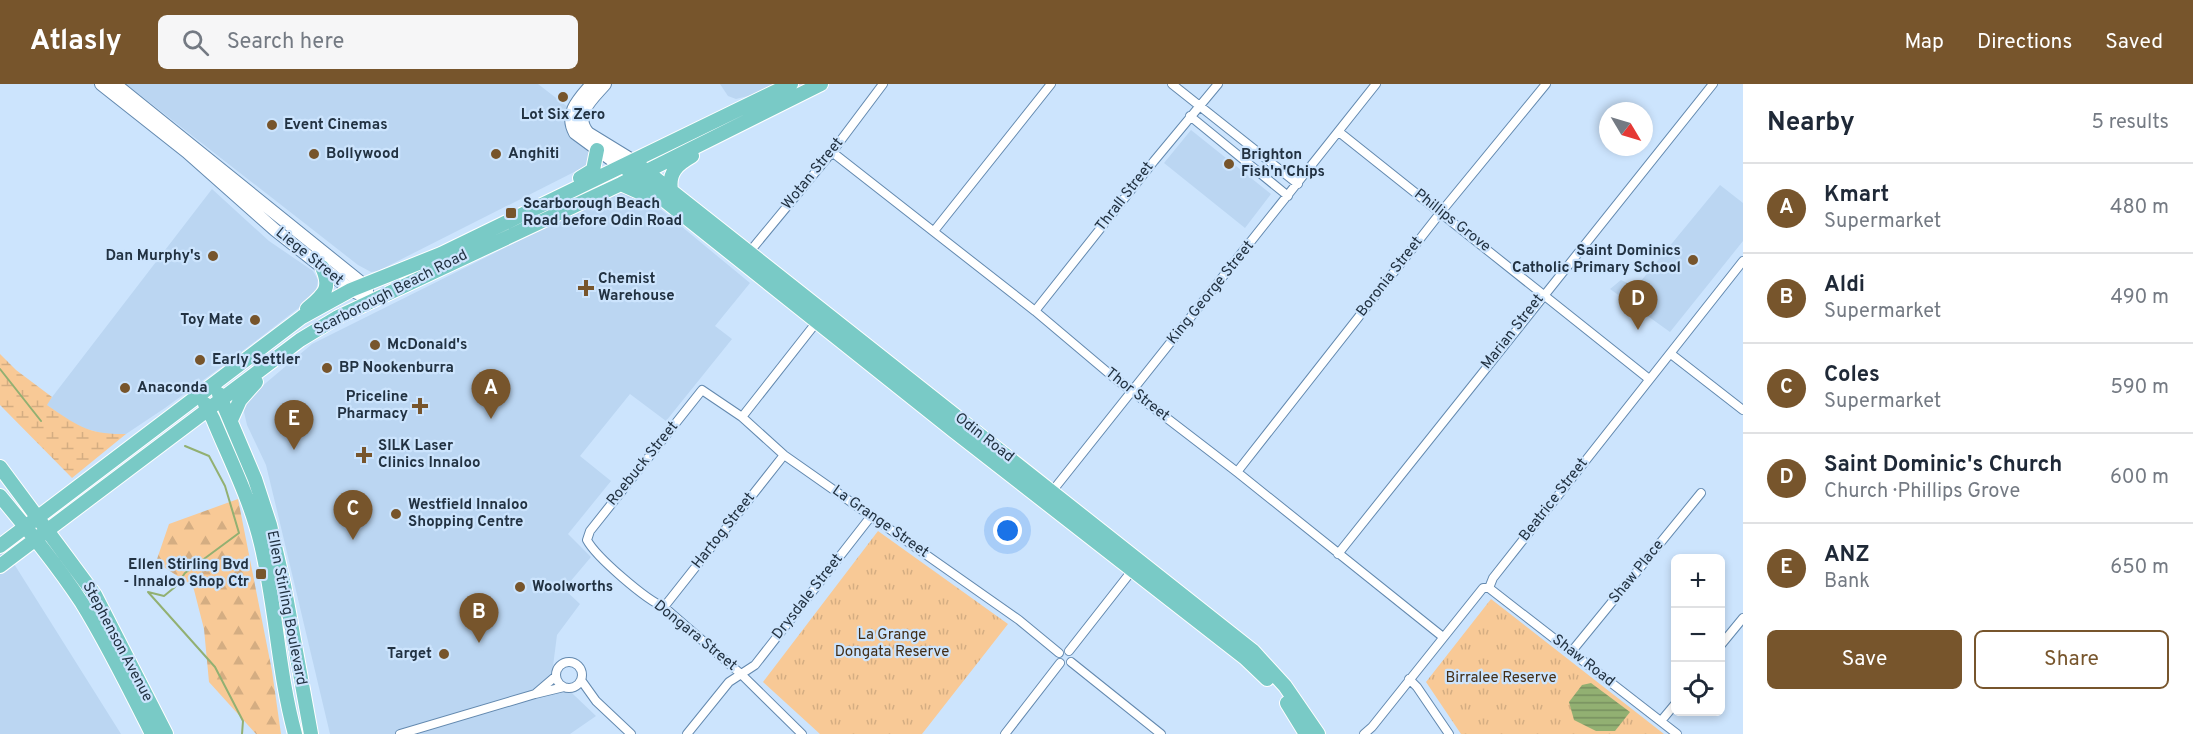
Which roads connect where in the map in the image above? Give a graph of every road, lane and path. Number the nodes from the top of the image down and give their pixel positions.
1 (101, 84) edge
2 (115, 84) edge
3 (605, 84) edge
4 (791, 84) edge
5 (821, 84) edge
6 (882, 84) edge
7 (1051, 84) edge
8 (1172, 84) edge
9 (1218, 84) edge
10 (1376, 84) edge
11 (1546, 84) edge
12 (1713, 84) edge
13 (592, 90) edge
14 (1198, 105) junction
15 (758, 116) junction
16 (1190, 116) junction
17 (1339, 132) junction
18 (597, 150) junction
19 (832, 152) junction
20 (626, 163) junction
21 (641, 174) junction
22 (621, 184) junction
23 (1298, 184) junction
24 (671, 190) junction
25 (1288, 196) junction
26 (530, 209) junction
27 (1441, 212) junction
28 (702, 230) junction
29 (934, 231) junction
30 (746, 257) junction
31 (1743, 261) edge
32 (322, 267) junction
33 (357, 288) junction
34 (1544, 294) junction
35 (372, 300) junction
36 (1035, 311) junction
37 (821, 316) junction
38 (296, 321) junction
39 (284, 353) junction
40 (1671, 354) junction
41 (1649, 379) junction
42 (213, 385) junction
43 (702, 390) joint
44 (1132, 391) junction
45 (199, 395) junction
46 (222, 400) junction
47 (1743, 410) edge
48 (208, 411) junction
49 (742, 417) junction
50 (231, 420) junction
51 (194, 421) junction
52 (784, 455) junction
53 (0, 466) edge
54 (1237, 472) junction
55 (240, 484) junction
56 (1701, 493) dead end
57 (0, 496) edge
58 (1048, 496) junction
59 (872, 515) junction
60 (38, 518) junction
61 (26, 527) junction
62 (47, 530) junction
63 (35, 539) junction
64 (587, 540) joint
65 (0, 546) edge
66 (1338, 554) junction
67 (0, 566) edge
68 (1137, 566) junction
69 (1489, 588) junction
70 (664, 607) junction
71 (1743, 618) edge
72 (1443, 638) junction
73 (1725, 640) edge
74 (1069, 651) junction
75 (1572, 651) junction
76 (1059, 653) junction
77 (1071, 662) junction
78 (1060, 663) junction
79 (742, 675) junction
80 (555, 676) junction
81 (1409, 679) junction
82 (580, 680) junction
83 (569, 687) junction
84 (535, 694) junction
85 (596, 701) junction
86 (1671, 709) edge
87 (1661, 721) junction
88 (1149, 730) edge
89 (152, 734) edge
90 (166, 734) edge
91 (295, 734) edge
92 (311, 734) edge
93 (400, 734) edge
94 (631, 734) edge
95 (687, 734) edge
96 (802, 734) edge
97 (1005, 734) edge
98 (1161, 734) edge
99 (1306, 734) edge
100 (1318, 734) edge
101 (1364, 734) edge
102 (1449, 734) edge
103 (1677, 734) edge

1 - 32 main road, Liege Street
2 - 33 main road, Liege Street
3 - 13 main road
4 - 20 main road, Scarborough Beach Road
5 - 15 main road, Scarborough Beach Road
6 - 19 street, Wotan Street
7 - 29 street
8 - 14 street
9 - 14 street, Thrall Street
10 - 17 street, King George Street
11 - 27 street, Boronia Street
12 - 34 street, Marian Street
13 - 18 main road
13 - 20 main road
14 - 16 street, Thrall Street
14 - 23 street
15 - 21 main road, Scarborough Beach Road
15 - 24 main road
16 - 25 street
16 - 36 street, Thrall Street
17 - 23 street, King George Street
17 - 27 street, Phillips Grove
18 - 20 main road
18 - 26 main road
19 - 29 street, Thor Street
19 - 30 street, Wotan Street
20 - 21 main road, Odin Road
20 - 26 main road, Scarborough Beach Road
21 - 22 main road, Scarborough Beach Road
21 - 24 main road, Odin Road
21 - 28 main road, Odin Road
22 - 28 main road
22 - 35 main road, Scarborough Beach Road
23 - 25 street, King George Street
24 - 30 main road, Odin Road
25 - 44 street, King George Street
26 - 33 main road, Scarborough Beach Road
27 - 34 street, Phillips Grove
27 - 54 street, Boronia Street
28 - 30 main road, Odin Road
29 - 36 street, Thor Street
30 - 37 main road, Odin Road
31 - 40 street, Beatrice Street
32 - 33 main road, Liege Street
32 - 38 main road
33 - 35 main road, Liege Street
33 - 38 main road, Scarborough Beach Road
34 - 41 street, Phillips Grove
34 - 66 street, Marian Street
35 - 39 main road, Scarborough Beach Road
36 - 44 street, Thor Street
37 - 49 street
37 - 58 main road, Odin Road
38 - 42 main road, Scarborough Beach Road
39 - 46 main road, Scarborough Beach Road
39 - 50 main road
40 - 41 street, Beatrice Street
40 - 47 street
41 - 69 street, Beatrice Street
42 - 45 main road, Scarborough Beach Road
42 - 46 main road, Ellen Stirling Boulevard
43 - 49 street, La Grange Street
43 - 64 street, Roebuck Street
44 - 54 street, Thor Street
44 - 58 street, King George Street
45 - 48 main road, Ellen Stirling Boulevard
45 - 60 main road, Scarborough Beach Road
46 - 48 main road, Scarborough Beach Road
46 - 50 main road, Ellen Stirling Boulevard
48 - 51 main road, Scarborough Beach Road
48 - 55 main road, Ellen Stirling Boulevard
49 - 52 street, La Grange Street
50 - 92 main road, Ellen Stirling Boulevard
51 - 55 main road
51 - 62 main road, Scarborough Beach Road
52 - 59 street, La Grange Street
52 - 70 street, Hartog Street
53 - 60 main road, Stephenson Avenue
54 - 66 street, Thor Street
55 - 91 main road, Ellen Stirling Boulevard
56 - 75 street, Shaw Place
57 - 61 main road, Stephenson Avenue
58 - 68 main road, Odin Road
59 - 76 street, La Grange Street
59 - 79 street, Drysdale Street
60 - 61 main road, Scarborough Beach Road
60 - 62 main road, Stephenson Avenue
61 - 63 main road, Stephenson Avenue
61 - 65 main road, Scarborough Beach Road
62 - 63 main road, Scarborough Beach Road
62 - 90 main road, Stephenson Avenue
63 - 67 main road, Scarborough Beach Road
63 - 89 main road, Stephenson Avenue
64 - 70 street, Dongara Street
66 - 72 street, Thor Street
68 - 74 street
68 - 99 main road, Odin Road
68 - 100 main road, Odin Road
69 - 72 street, Beatrice Street
69 - 75 street, Shaw Road
70 - 79 street, Dongara Street
71 - 73 street
72 - 81 street, Beatrice Street
74 - 76 street
74 - 77 street
75 - 87 street, Shaw Road
76 - 78 street
77 - 78 street
77 - 88 street
78 - 97 street
79 - 95 street, Drysdale Street
79 - 96 street, Dongara Street
80 - 82 street
80 - 83 street
80 - 84 street
81 - 101 street, Beatrice Street
81 - 102 street
82 - 83 street
82 - 85 street
83 - 84 street
83 - 85 street
84 - 93 street
85 - 94 street
86 - 87 street
87 - 103 street, Shaw Road
88 - 98 street

